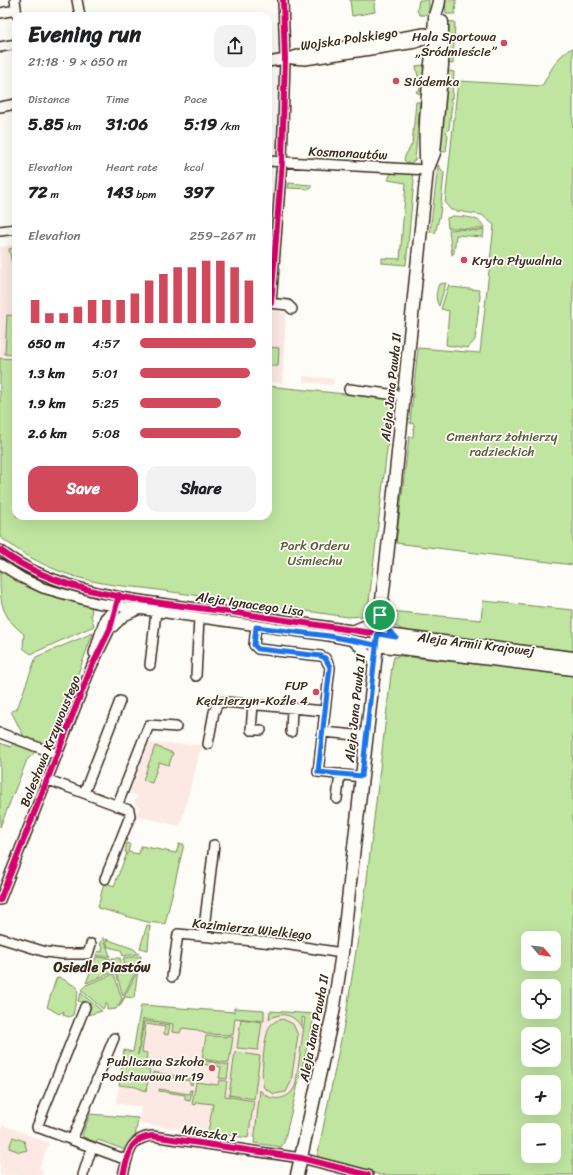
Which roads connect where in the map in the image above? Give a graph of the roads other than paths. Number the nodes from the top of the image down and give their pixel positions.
1 (15, 0) edge
2 (77, 0) edge
3 (283, 0) edge
4 (439, 2) edge
5 (17, 12) edge
6 (79, 12) edge
7 (0, 13) edge
8 (12, 13) edge
9 (438, 32) junction
10 (283, 36) junction
11 (416, 43) junction
12 (12, 45) edge
13 (0, 47) edge
14 (437, 49) junction
15 (304, 53) junction
16 (285, 59) junction
17 (272, 61) edge
18 (12, 104) edge
19 (0, 106) edge
20 (272, 161) edge
21 (282, 161) junction
22 (427, 170) junction
23 (12, 230) edge
24 (0, 232) edge
25 (272, 279) edge
26 (272, 303) edge
27 (292, 310) dead end
28 (349, 389) dead end
29 (404, 396) junction
30 (0, 550) edge
31 (0, 565) edge
32 (119, 595) junction
33 (96, 603) junction
34 (117, 606) junction
35 (138, 610) junction
36 (156, 612) junction
37 (380, 615) junction
38 (106, 618) junction
39 (199, 618) junction
40 (256, 627) junction
41 (110, 629) junction
42 (352, 630) junction
43 (353, 640) junction
44 (377, 640) junction
45 (396, 643) junction
46 (573, 658) edge
47 (150, 664) dead end
48 (374, 665) junction
49 (90, 668) junction
50 (573, 669) edge
51 (196, 676) dead end
52 (120, 701) dead end
53 (254, 705) junction
54 (292, 708) junction
55 (326, 711) junction
56 (176, 727) dead end
57 (261, 730) dead end
58 (290, 732) dead end
59 (323, 732) junction
60 (0, 733) edge
61 (366, 736) junction
62 (208, 744) dead end
63 (56, 754) junction
64 (340, 774) junction
65 (362, 776) junction
66 (46, 779) junction
67 (84, 793) junction
68 (337, 799) dead end
69 (118, 806) junction
70 (214, 846) dead end
71 (105, 879) dead end
72 (0, 898) edge
73 (203, 936) junction
74 (0, 938) edge
75 (92, 944) dead end
76 (342, 953) junction
77 (172, 977) dead end
78 (86, 1007) dead end
79 (114, 1038) dead end
80 (72, 1140) junction
81 (92, 1147) junction
82 (301, 1158) junction
83 (127, 1160) junction
84 (83, 1175) edge
85 (123, 1175) edge
86 (297, 1175) edge
87 (368, 1175) edge

1 - 5 street
2 - 6 street
3 - 10 street
4 - 9 main road, Aleja Jana Pawła II
7 - 8 street
9 - 11 street, Wojska Polskiego
9 - 14 main road, Aleja Jana Pawła II
9 - 15 street, Wojska Polskiego
10 - 15 street, Wojska Polskiego
10 - 16 street
11 - 14 street, Wojska Polskiego
11 - 16 street, Wojska Polskiego
12 - 13 street
14 - 22 main road, Aleja Jana Pawła II
15 - 16 street, Wojska Polskiego
16 - 17 street, Wojska Polskiego
16 - 21 street
18 - 19 street
20 - 21 street, Kosmonautów
21 - 22 street, Kosmonautów
21 - 25 street
22 - 29 main road, Aleja Jana Pawła II
23 - 24 street
26 - 27 street
28 - 29 street
29 - 37 main road, Aleja Jana Pawła II
30 - 32 street, Aleja Ignacego Lisa
31 - 33 street, Aleja Ignacego Lisa
32 - 34 street
32 - 42 street, Aleja Ignacego Lisa
33 - 34 street, Aleja Ignacego Lisa
33 - 38 street
34 - 35 street, Aleja Ignacego Lisa
34 - 38 street, Bolesława Krzywoustego
34 - 41 street, Bolesława Krzywoustego
35 - 36 street, Aleja Ignacego Lisa
35 - 41 street, Bolesława Krzywoustego
36 - 39 street, Aleja Ignacego Lisa
36 - 47 street
37 - 42 street
37 - 44 main road, Aleja Jana Pawła II
37 - 45 main road
38 - 49 street, Bolesława Krzywoustego
39 - 40 street, Aleja Ignacego Lisa
39 - 51 street
40 - 43 street, Aleja Ignacego Lisa
40 - 55 street
41 - 49 street, Bolesława Krzywoustego
42 - 44 street, Aleja Ignacego Lisa
43 - 44 street, Aleja Ignacego Lisa
43 - 48 street
44 - 45 main road, Aleja Armii Krajowej
44 - 48 main road, Aleja Jana Pawła II
45 - 46 main road, Aleja Armii Krajowej
45 - 48 main road
45 - 50 main road, Aleja Armii Krajowej
48 - 61 main road, Aleja Jana Pawła II
49 - 63 street, Bolesława Krzywoustego
52 - 67 street
53 - 54 street
53 - 57 street
53 - 62 street
54 - 55 street
54 - 58 street
55 - 59 street
56 - 69 street
59 - 61 street
59 - 64 street
60 - 63 street
61 - 65 main road, Aleja Jana Pawła II
63 - 66 street, Bolesława Krzywoustego
64 - 65 street
64 - 68 street
65 - 76 main road, Aleja Jana Pawła II
66 - 67 street
66 - 72 street, Bolesława Krzywoustego
67 - 69 street
69 - 71 street
70 - 73 street
73 - 76 street, Kazimierza Wielkiego
73 - 77 street, Kazimierza Wielkiego
74 - 75 street
76 - 82 main road, Aleja Jana Pawła II
78 - 80 street
79 - 80 street
80 - 81 street
81 - 83 street
81 - 84 street
82 - 83 street, Mieszka I
82 - 86 main road, Aleja Jana Pawła II
82 - 87 street, Mieszka I
83 - 85 street, Mieszka I

